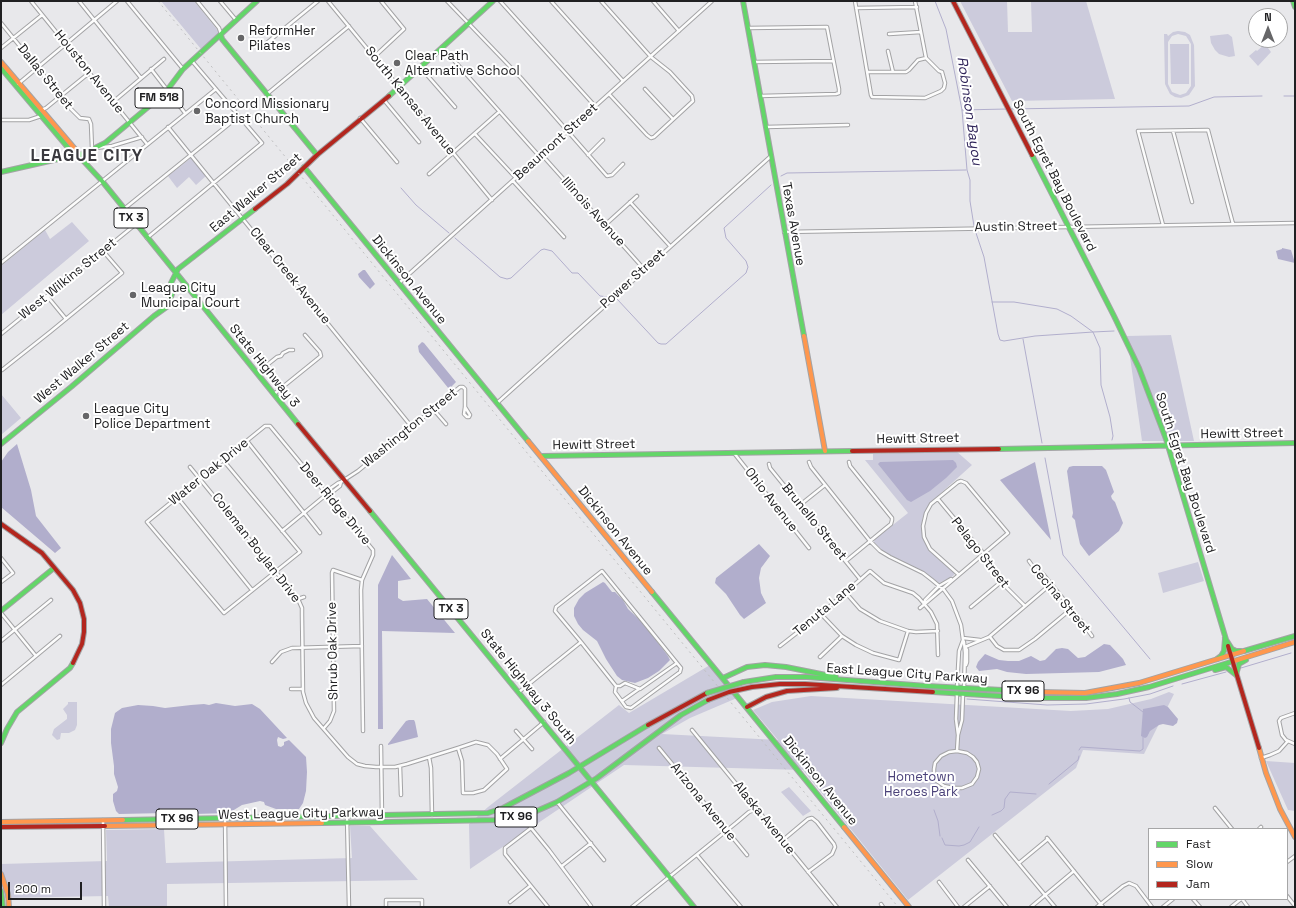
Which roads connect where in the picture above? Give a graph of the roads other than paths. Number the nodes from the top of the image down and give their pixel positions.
1 (31, 1) edge
2 (79, 1) edge
3 (117, 1) edge
4 (127, 1) edge
5 (197, 1) edge
6 (220, 1) edge
7 (257, 1) edge
8 (318, 1) edge
9 (328, 1) edge
10 (381, 1) edge
11 (447, 1) edge
12 (493, 1) edge
13 (500, 1) edge
14 (550, 1) edge
15 (601, 1) edge
16 (653, 1) edge
17 (712, 1) edge
18 (743, 1) edge
19 (855, 1) edge
20 (916, 1) edge
21 (953, 1) edge
22 (1293, 1) edge
23 (917, 7) junction
24 (1295, 7) edge
25 (856, 8) junction
26 (42, 15) junction
27 (95, 20) junction
28 (236, 20) junction
29 (1, 23) edge
30 (468, 23) junction
31 (349, 26) junction
32 (748, 28) junction
33 (679, 31) junction
34 (921, 32) junction
35 (889, 34) dead end
36 (221, 35) junction
37 (13, 38) junction
38 (66, 43) junction
39 (263, 46) dead end
40 (441, 47) junction
41 (1, 48) edge
42 (888, 51) dead end
43 (374, 56) junction
44 (651, 57) junction
45 (926, 58) junction
46 (164, 59) dead end
47 (192, 61) junction
48 (833, 61) junction
49 (1, 62) edge
50 (754, 62) junction
51 (37, 67) junction
52 (419, 67) junction
53 (1, 68) edge
54 (183, 69) junction
55 (151, 70) junction
56 (867, 72) junction
57 (893, 72) junction
58 (89, 73) junction
59 (141, 78) junction
60 (623, 81) junction
61 (17, 85) junction
62 (398, 87) junction
63 (216, 89) junction
64 (645, 89) dead end
65 (168, 91) junction
66 (266, 94) junction
67 (609, 94) junction
68 (60, 96) junction
69 (760, 96) junction
70 (384, 100) junction
71 (113, 102) junction
72 (595, 106) junction
73 (455, 107) dead end
74 (499, 112) junction
75 (41, 113) junction
76 (185, 113) junction
77 (239, 116) junction
78 (33, 118) junction
79 (360, 118) junction
80 (673, 119) junction
81 (1, 120) edge
82 (130, 122) junction
83 (848, 126) dead end
84 (168, 127) junction
85 (766, 127) junction
86 (567, 131) junction
87 (1173, 131) junction
88 (476, 134) junction
89 (142, 137) junction
90 (603, 140) dead end
91 (419, 142) dead end
92 (147, 144) junction
93 (93, 149) junction
94 (77, 154) junction
95 (453, 154) junction
96 (588, 154) junction
97 (191, 155) junction
98 (316, 155) junction
99 (541, 156) junction
100 (771, 156) junction
101 (397, 162) dead end
102 (623, 164) dead end
103 (304, 167) junction
104 (1, 172) edge
105 (429, 174) dead end
106 (516, 178) junction
107 (102, 181) junction
108 (513, 181) junction
109 (214, 183) junction
110 (637, 196) dead end
111 (492, 200) junction
112 (630, 202) junction
113 (1192, 202) dead end
114 (124, 209) junction
115 (242, 218) junction
116 (1295, 223) edge
117 (136, 224) junction
118 (1233, 224) junction
119 (605, 225) junction
120 (1163, 225) junction
121 (1068, 227) junction
122 (784, 232) junction
123 (564, 237) dead end
124 (146, 238) junction
125 (670, 246) junction
126 (103, 251) junction
127 (1, 263) edge
128 (644, 270) junction
129 (175, 273) junction
130 (399, 283) junction
131 (47, 296) junction
132 (66, 319) junction
133 (1, 334) edge
134 (305, 335) dead end
135 (293, 350) dead end
136 (1, 369) edge
137 (258, 374) junction
138 (274, 394) junction
139 (497, 403) junction
140 (465, 407) dead end
141 (433, 409) junction
142 (446, 424) dead end
143 (411, 426) junction
144 (272, 428) joint
145 (247, 441) junction
146 (1295, 443) edge
147 (1, 444) edge
148 (1168, 446) junction
149 (825, 451) junction
150 (734, 452) junction
151 (540, 456) junction
152 (223, 460) junction
153 (809, 462) dead end
154 (849, 462) dead end
155 (769, 464) dead end
156 (190, 466) dead end
157 (201, 478) junction
158 (343, 481) junction
159 (825, 485) junction
160 (327, 494) junction
161 (178, 497) junction
162 (938, 499) junction
163 (800, 505) junction
164 (305, 513) junction
165 (1, 524) edge
166 (282, 531) junction
167 (320, 533) dead end
168 (870, 542) junction
169 (809, 548) dead end
170 (984, 554) junction
171 (1, 558) edge
172 (846, 561) junction
173 (1028, 561) dead end
174 (54, 568) junction
175 (276, 571) junction
176 (958, 574) junction
177 (953, 578) junction
178 (860, 579) junction
179 (362, 580) junction
180 (1, 582) edge
181 (1001, 582) junction
182 (1051, 584) junction
183 (939, 586) junction
184 (942, 589) junction
185 (252, 590) junction
186 (846, 592) junction
187 (304, 597) dead end
188 (298, 599) junction
189 (51, 600) dead end
190 (924, 604) junction
191 (1025, 606) junction
192 (971, 607) dead end
193 (920, 608) dead end
194 (1071, 609) junction
195 (1, 612) edge
196 (821, 614) junction
197 (15, 630) junction
198 (908, 631) junction
199 (938, 631) junction
200 (60, 636) dead end
201 (842, 636) junction
202 (1092, 636) dead end
203 (1295, 636) edge
204 (990, 637) junction
205 (1225, 638) junction
206 (963, 639) junction
207 (983, 640) junction
208 (1, 641) edge
209 (581, 642) junction
210 (1295, 642) edge
211 (333, 646) junction
212 (362, 646) junction
213 (780, 646) dead end
214 (965, 646) junction
215 (303, 647) junction
216 (1252, 650) junction
217 (1272, 650) junction
218 (938, 655) dead end
219 (36, 656) junction
220 (1230, 656) junction
221 (820, 657) dead end
222 (1213, 661) junction
223 (272, 662) dead end
224 (676, 662) junction
225 (1232, 662) junction
226 (1202, 671) junction
227 (1236, 674) junction
228 (723, 678) junction
229 (846, 680) junction
230 (1, 685) edge
231 (616, 686) junction
232 (957, 687) junction
233 (964, 688) junction
234 (291, 689) dead end
235 (303, 689) junction
236 (640, 689) junction
237 (890, 689) junction
238 (519, 692) junction
239 (957, 693) junction
240 (963, 694) junction
241 (622, 702) junction
242 (747, 707) junction
243 (956, 712) junction
244 (962, 712) junction
245 (1295, 713) edge
246 (544, 722) junction
247 (324, 728) junction
248 (692, 730) dead end
249 (363, 731) dead end
250 (516, 731) dead end
251 (958, 735) junction
252 (524, 739) junction
253 (1288, 741) junction
254 (1, 743) edge
255 (1295, 744) edge
256 (381, 746) dead end
257 (458, 748) junction
258 (659, 748) dead end
259 (532, 749) dead end
260 (957, 751) junction
261 (428, 757) junction
262 (1261, 758) junction
263 (500, 759) junction
264 (400, 766) junction
265 (580, 766) junction
266 (382, 767) junction
267 (592, 781) junction
268 (401, 795) dead end
269 (557, 802) junction
270 (1215, 808) dead end
271 (757, 809) junction
272 (432, 815) junction
273 (525, 815) junction
274 (347, 816) junction
275 (382, 816) junction
276 (225, 818) junction
277 (103, 820) junction
278 (1, 822) edge
279 (432, 822) junction
280 (348, 823) junction
281 (225, 825) junction
282 (1, 827) edge
283 (103, 827) junction
284 (530, 828) junction
285 (1231, 828) edge
286 (726, 831) junction
287 (995, 835) dead end
288 (1295, 837) edge
289 (782, 840) junction
290 (590, 843) junction
291 (697, 855) junction
292 (747, 855) dead end
293 (604, 860) dead end
294 (968, 860) dead end
295 (1019, 863) junction
296 (562, 866) junction
297 (1074, 871) junction
298 (808, 872) junction
299 (1, 874) edge
300 (669, 876) junction
301 (939, 882) dead end
302 (530, 886) junction
303 (990, 886) junction
304 (1, 891) edge
305 (1045, 895) junction
306 (1288, 897) edge
307 (1172, 900) edge
308 (1240, 900) edge
309 (510, 902) dead end
310 (591, 906) dead end
311 (1102, 906) edge
312 (1295, 906) edge
313 (3, 907) edge
314 (9, 907) edge
315 (104, 907) edge
316 (226, 907) edge
317 (349, 907) edge
318 (386, 907) edge
319 (422, 907) edge
320 (548, 907) edge
321 (632, 907) edge
322 (694, 907) edge
323 (741, 907) edge
324 (837, 907) edge
325 (909, 907) edge
326 (958, 907) edge
327 (964, 907) edge
328 (1007, 907) edge
329 (1030, 907) edge
330 (1055, 907) edge
331 (1097, 907) edge
332 (1152, 907) edge
333 (1163, 907) edge
334 (1231, 907) edge

1 - 26 street, Houston Avenue
2 - 27 street
3 - 27 street
4 - 54 street
5 - 36 street
6 - 28 street
7 - 28 main road, FM 518
8 - 39 street
9 - 31 street, South Kansas Avenue
10 - 43 street
11 - 30 street
12 - 30 main road, East Walker Street
13 - 72 street
14 - 60 street
15 - 44 street
16 - 33 street
17 - 33 street, Beaumont Street
18 - 32 main road, Texas Avenue
19 - 25 street
20 - 23 street
21 - 121 main road, South Egret Bay Boulevard
22 - 24 main road
23 - 25 street
23 - 34 street
25 - 56 street
26 - 37 street
26 - 38 street, Houston Avenue
27 - 38 street
27 - 59 street
28 - 36 main road, FM 518
29 - 37 street, Dallas Street
30 - 40 main road, East Walker Street
30 - 86 street
31 - 43 street, South Kansas Avenue
31 - 66 street
32 - 48 street
32 - 50 main road, Texas Avenue
33 - 44 street, Beaumont Street
34 - 35 street
34 - 45 street
36 - 47 main road, FM 518
36 - 66 main road
37 - 41 street
37 - 51 street, Dallas Street
38 - 51 street
38 - 58 street, Houston Avenue
40 - 52 main road, East Walker Street
40 - 74 street, Illinois Avenue
42 - 57 street
43 - 62 street, South Kansas Avenue
44 - 60 street, Beaumont Street
44 - 80 street
45 - 56 street
45 - 57 street
46 - 55 street
47 - 54 main road, FM 518
47 - 63 street
48 - 50 street
48 - 69 street
49 - 61 main road, State Highway 3 / TX 3
50 - 69 main road, Texas Avenue
51 - 61 street
51 - 68 street, Dallas Street
52 - 62 main road, East Walker Street
52 - 73 street
53 - 61 main road, State Highway 3 / TX 3
54 - 65 main road, FM 518
55 - 59 street
55 - 65 street
56 - 57 street
58 - 68 street
58 - 71 street, Houston Avenue
59 - 71 street
60 - 67 street, Beaumont Street
61 - 75 main road, State Highway 3 / TX 3
62 - 70 main road, East Walker Street
62 - 95 street, South Kansas Avenue
63 - 76 street
63 - 77 street
64 - 80 street
65 - 76 street
65 - 82 main road, FM 518
66 - 98 main road
67 - 72 street, Beaumont Street
67 - 80 street
68 - 75 street
68 - 93 street, Dallas Street
69 - 85 main road, Texas Avenue
70 - 79 main road, East Walker Street
70 - 91 street
71 - 82 street, Houston Avenue
72 - 86 street, Beaumont Street
74 - 88 street
74 - 99 street, Illinois Avenue
75 - 78 street
75 - 78 street
75 - 94 main road, State Highway 3 / TX 3
76 - 84 street
77 - 97 street
77 - 109 street
78 - 81 street
79 - 98 main road, East Walker Street
79 - 101 street
82 - 89 street, Houston Avenue
82 - 93 main road, FM 518
83 - 85 street
84 - 92 street
84 - 97 street, Clear Creek Avenue
85 - 100 main road, Texas Avenue
86 - 96 street
86 - 99 street, Beaumont Street
87 - 113 street
87 - 118 street
87 - 120 street
88 - 95 street
88 - 106 street
89 - 92 street, Houston Avenue
89 - 93 street
90 - 96 street
92 - 107 street
93 - 94 main road, FM 518
94 - 104 main road, FM 518
94 - 107 main road, State Highway 3 / TX 3
95 - 105 street
95 - 111 street, South Kansas Avenue
96 - 102 street
97 - 109 street, Clear Creek Avenue
97 - 114 street
98 - 103 main road, East Walker Street
99 - 106 street, Beaumont Street
99 - 119 street, Illinois Avenue
100 - 122 main road, Texas Avenue
100 - 125 street, Power Street
103 - 115 main road, East Walker Street
103 - 130 main road, Dickinson Avenue
106 - 108 street, Beaumont Street
107 - 114 main road, State Highway 3 / TX 3
107 - 127 street
108 - 111 street, Beaumont Street
108 - 123 street
109 - 115 street, Clear Creek Avenue
109 - 124 street
110 - 112 street
111 - 130 street, Beaumont Street
112 - 119 street
112 - 125 street
114 - 117 main road, State Highway 3 / TX 3
115 - 129 main road, East Walker Street
115 - 143 street, Clear Creek Avenue
116 - 118 street, Austin Street
117 - 124 main road, State Highway 3 / TX 3
117 - 126 street, West Wilkins Street
118 - 120 street, Austin Street
119 - 128 street, Illinois Avenue
120 - 121 street, Austin Street
121 - 122 street, Austin Street
121 - 148 main road, South Egret Bay Boulevard
122 - 149 main road, Texas Avenue
124 - 129 main road, State Highway 3 / TX 3
125 - 128 street, Power Street
126 - 131 street, West Wilkins Street
126 - 132 street
128 - 139 street, Power Street
129 - 137 main road, State Highway 3 / TX 3
129 - 147 main road, West Walker Street
130 - 139 main road, Dickinson Avenue
131 - 132 street
131 - 133 street, West Wilkins Street
132 - 136 street
134 - 138 street
135 - 137 street
137 - 138 main road, State Highway 3 / TX 3
138 - 158 main road, State Highway 3 / TX 3
139 - 151 main road, Dickinson Avenue
140 - 141 street, Washington Street
141 - 142 street
141 - 143 street, Washington Street
143 - 158 street, Washington Street
144 - 145 street, Water Oak Drive
144 - 160 street, Deer Ridge Drive
145 - 152 street, Water Oak Drive
145 - 164 street
146 - 148 main road, Hewitt Street
148 - 149 main road, Hewitt Street
148 - 205 main road, South Egret Bay Boulevard
149 - 150 main road, Hewitt Street
150 - 151 main road, Hewitt Street
150 - 169 street, Ohio Avenue
151 - 228 main road, Dickinson Avenue
152 - 157 street, Water Oak Drive
152 - 166 street
153 - 159 street
154 - 168 street
155 - 163 street, Brunello Street
156 - 157 street, Coleman Boylan Drive
157 - 161 street, Water Oak Drive
157 - 175 street, Coleman Boylan Drive
158 - 160 street, Washington Street
158 - 238 main road, State Highway 3 South / TX 3
159 - 163 street
159 - 168 street
160 - 164 street, Washington Street
160 - 179 street, Deer Ridge Drive
161 - 185 street
161 - 185 street, Water Oak Drive
162 - 170 street, Pelago Street
162 - 170 street
162 - 176 street
163 - 172 street, Brunello Street
164 - 166 street, Washington Street
164 - 167 street
165 - 174 main road
166 - 175 street
168 - 172 street
168 - 183 street
170 - 176 street
170 - 181 street, Pelago Street
171 - 180 street
172 - 178 street, Brunello Street
173 - 182 street, Cecina Street
174 - 195 main road
174 - 254 main road
175 - 185 street
175 - 188 street, Coleman Boylan Drive
176 - 177 street
177 - 183 street
177 - 184 street
178 - 186 street, Tenuta Lane
178 - 190 street, Tenuta Lane
179 - 211 street, Shrub Oak Drive
179 - 212 street, Deer Ridge Drive
181 - 191 street, Pelago Street
181 - 192 street
182 - 191 street
182 - 194 street, Cecina Street
183 - 184 street
183 - 190 street
184 - 190 street
184 - 206 street
186 - 196 street, Tenuta Lane
186 - 198 street
187 - 188 street
188 - 215 street, Coleman Boylan Drive
189 - 197 street
190 - 193 street
190 - 199 street
191 - 204 street
194 - 202 street, Cecina Street
194 - 204 street
195 - 197 street
196 - 201 street
196 - 213 street, Tenuta Lane
197 - 208 street
197 - 219 street
198 - 199 street
198 - 201 street
199 - 218 street
200 - 219 street
201 - 221 street
203 - 216 main road, East League City Parkway / TX 96
204 - 207 street
205 - 216 main road
205 - 220 main road, South Egret Bay Boulevard
205 - 222 main road
206 - 207 street
206 - 214 street
206 - 232 street
207 - 214 street
209 - 224 street
209 - 231 street
209 - 238 street
210 - 217 main road, East League City Parkway / TX 96
211 - 212 street
211 - 215 street
211 - 247 street, Shrub Oak Drive
212 - 249 street, Deer Ridge Drive
214 - 233 street
215 - 223 street
215 - 235 street, Coleman Boylan Drive
216 - 220 main road, East League City Parkway / TX 96
217 - 225 main road, East League City Parkway / TX 96
217 - 227 main road
219 - 230 street
220 - 222 main road, East League City Parkway / TX 96
220 - 225 main road, South Egret Bay Boulevard
222 - 233 main road, East League City Parkway / TX 96
224 - 236 street
224 - 241 street
225 - 226 main road, East League City Parkway / TX 96
225 - 227 main road, South Egret Bay Boulevard
226 - 227 main road
226 - 240 main road, East League City Parkway / TX 96
227 - 262 main road, South Egret Bay Boulevard
228 - 229 main road
228 - 242 main road, Dickinson Avenue
229 - 232 main road, East League City Parkway / TX 96
229 - 265 main road, East League City Parkway / TX 96, bridge
231 - 236 street
231 - 241 street
232 - 233 main road, East League City Parkway / TX 96
232 - 239 main road
233 - 240 main road
234 - 235 street
235 - 247 street, Coleman Boylan Drive
236 - 241 street
237 - 239 main road, East League City Parkway / TX 96
237 - 242 main road
237 - 267 main road, East League City Parkway / TX 96, bridge
238 - 246 main road, State Highway 3 South / TX 3
239 - 240 main road, East League City Parkway / TX 96
239 - 243 street
240 - 244 street
242 - 325 main road, Dickinson Avenue
243 - 244 street
243 - 251 street
244 - 251 street
245 - 253 street
246 - 252 street
246 - 265 main road, State Highway 3 South / TX 3
247 - 266 street, Coleman Boylan Drive
248 - 271 street, Alaska Avenue
250 - 252 street
251 - 260 street
252 - 259 street
252 - 263 street
253 - 255 street
253 - 262 street
256 - 266 street
257 - 261 street, Coleman Boylan Drive
257 - 263 street, Coleman Boylan Drive
257 - 263 street, Coleman Boylan Drive
258 - 286 street, Arizona Avenue
260 - 260 street
261 - 264 street, Coleman Boylan Drive
261 - 272 street
262 - 288 main road, South Egret Bay Boulevard
264 - 266 street, Coleman Boylan Drive
264 - 268 street
265 - 267 main road, State Highway 3 South / TX 3
265 - 272 main road, West League City Parkway / TX 96
266 - 275 street
267 - 269 main road, West League City Parkway / TX 96
267 - 300 main road, State Highway 3 South / TX 3
269 - 273 main road, West League City Parkway / TX 96
269 - 290 street
270 - 285 street
271 - 286 street
271 - 289 street, Alaska Avenue
272 - 275 main road, West League City Parkway / TX 96
272 - 279 main road
273 - 279 main road, West League City Parkway / TX 96
273 - 284 street
274 - 275 main road, West League City Parkway / TX 96
274 - 276 main road, West League City Parkway / TX 96
274 - 280 street
276 - 277 main road, West League City Parkway / TX 96
276 - 281 street
277 - 278 main road, West League City Parkway / TX 96
277 - 283 street
279 - 280 main road, West League City Parkway / TX 96
280 - 281 main road, West League City Parkway / TX 96
280 - 317 street
281 - 283 main road, West League City Parkway / TX 96
281 - 316 street
282 - 283 main road, West League City Parkway / TX 96
283 - 315 street
284 - 296 street
284 - 302 street
286 - 291 street
286 - 292 street, Arizona Avenue
287 - 295 street
289 - 298 street, Alaska Avenue
289 - 298 street
290 - 293 street
290 - 296 street
291 - 300 street
291 - 323 street
294 - 303 street
295 - 297 street
295 - 305 street
296 - 310 street
297 - 305 street
297 - 311 street
298 - 324 street, Alaska Avenue
299 - 314 main road
300 - 321 street
300 - 322 main road, State Highway 3 South / TX 3
301 - 326 street
302 - 309 street
302 - 320 street
303 - 327 street
303 - 328 street
304 - 313 main road
305 - 329 street
305 - 330 street
306 - 312 street
307 - 333 street
308 - 334 street
311 - 331 street
311 - 332 street
318 - 319 street

